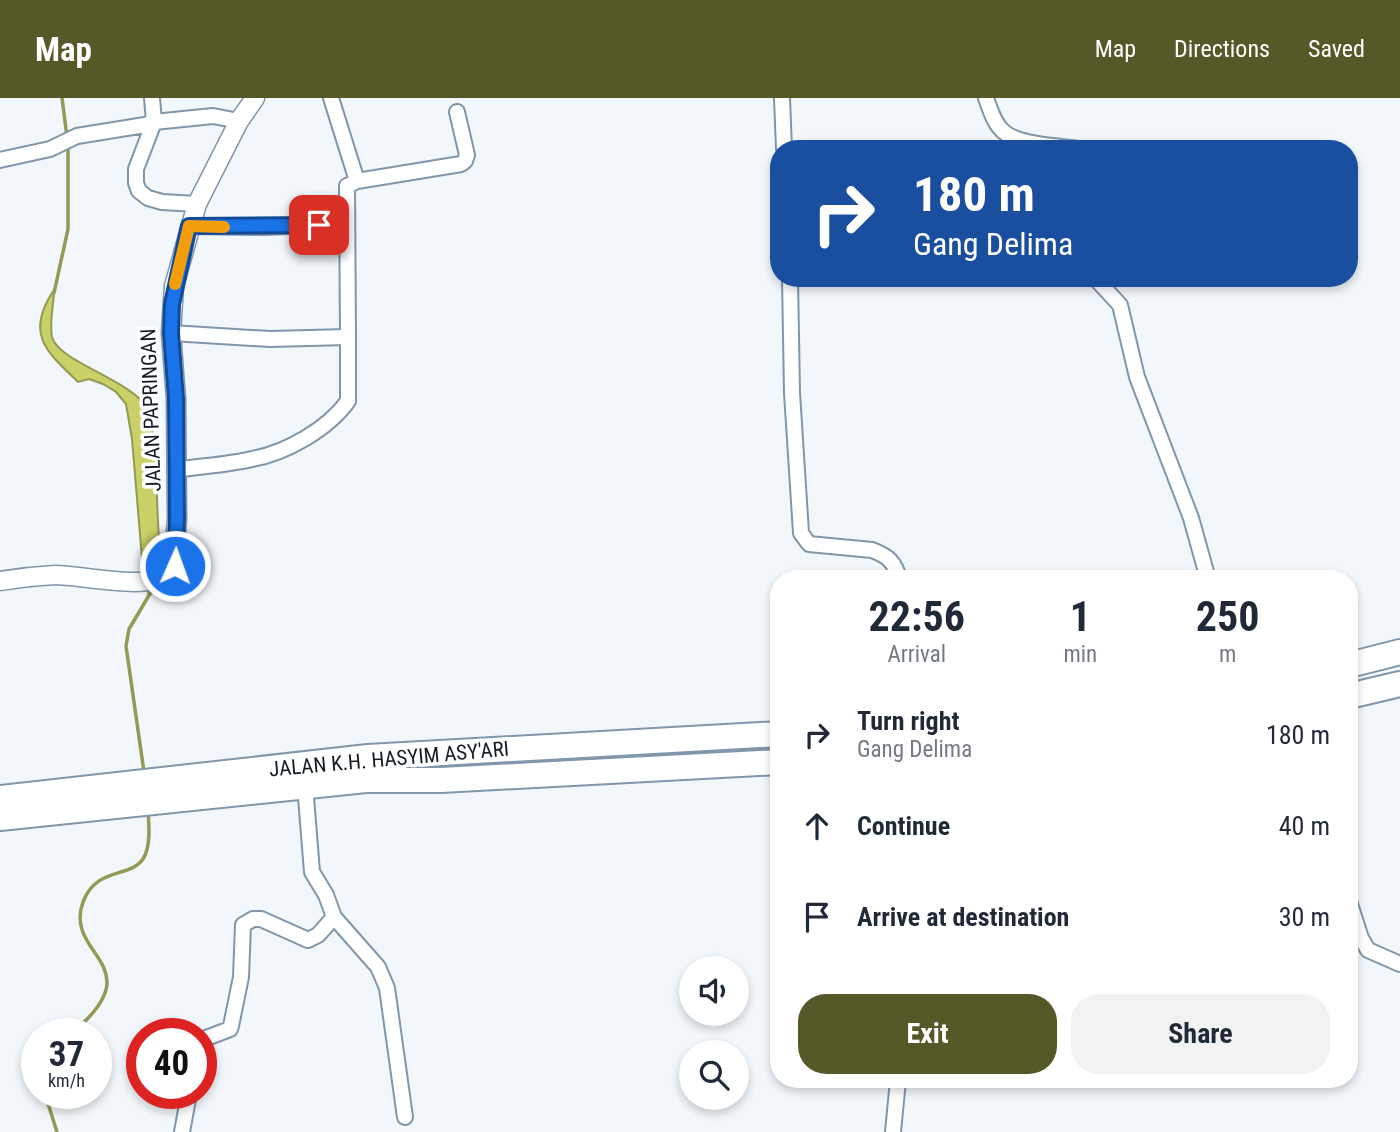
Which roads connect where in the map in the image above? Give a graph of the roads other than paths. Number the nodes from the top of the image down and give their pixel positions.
1 (152, 98) edge
2 (255, 98) edge
3 (331, 98) edge
4 (782, 98) edge
5 (986, 98) edge
6 (457, 112) dead end
7 (239, 121) junction
8 (154, 122) junction
9 (784, 140) edge
10 (1024, 140) edge
11 (0, 160) edge
12 (357, 181) junction
13 (197, 204) junction
14 (346, 224) junction
15 (189, 226) junction
16 (790, 287) edge
17 (1103, 287) edge
18 (171, 333) junction
19 (348, 337) junction
20 (176, 470) junction
21 (896, 570) edge
22 (1205, 570) edge
23 (0, 581) edge
24 (1400, 652) edge
25 (1358, 663) edge
26 (1400, 665) edge
27 (1358, 675) edge
28 (1400, 684) edge
29 (1358, 694) edge
30 (770, 734) edge
31 (630, 742) junction
32 (767, 763) edge
33 (305, 785) junction
34 (206, 787) junction
35 (0, 797) edge
36 (0, 818) edge
37 (334, 917) junction
38 (1358, 929) edge
39 (1400, 964) edge
40 (217, 1033) edge
41 (897, 1088) edge
42 (186, 1109) edge
43 (405, 1117) dead end
44 (182, 1132) edge
45 (893, 1132) edge

1 - 8 street
2 - 7 street, JALAN PAPRINGAN
3 - 12 street
4 - 9 street
5 - 10 street
6 - 12 street
7 - 8 street
7 - 13 street, JALAN PAPRINGAN
8 - 11 street
8 - 13 street
12 - 14 street
13 - 15 street, JALAN PAPRINGAN
14 - 15 street
14 - 19 street
15 - 18 street, JALAN PAPRINGAN
16 - 21 street
17 - 22 street
18 - 19 street
18 - 20 street, JALAN PAPRINGAN
19 - 20 street
20 - 23 street, JALAN PAPRINGAN
24 - 25 highway
26 - 27 highway
28 - 29 highway
30 - 31 highway, JALAN K.H. HASYIM ASY'ARI
31 - 32 highway
31 - 34 highway, JALAN K.H. HASYIM ASY'ARI
32 - 33 highway, JALAN K.H. HASYIM ASY'ARI
33 - 34 highway, JALAN K.H. HASYIM ASY'ARI
33 - 37 street
34 - 35 highway, JALAN K.H. HASYIM ASY'ARI
34 - 36 highway, JALAN K.H. HASYIM ASY'ARI
37 - 40 street
37 - 43 street
38 - 39 street
41 - 45 street
42 - 44 street

